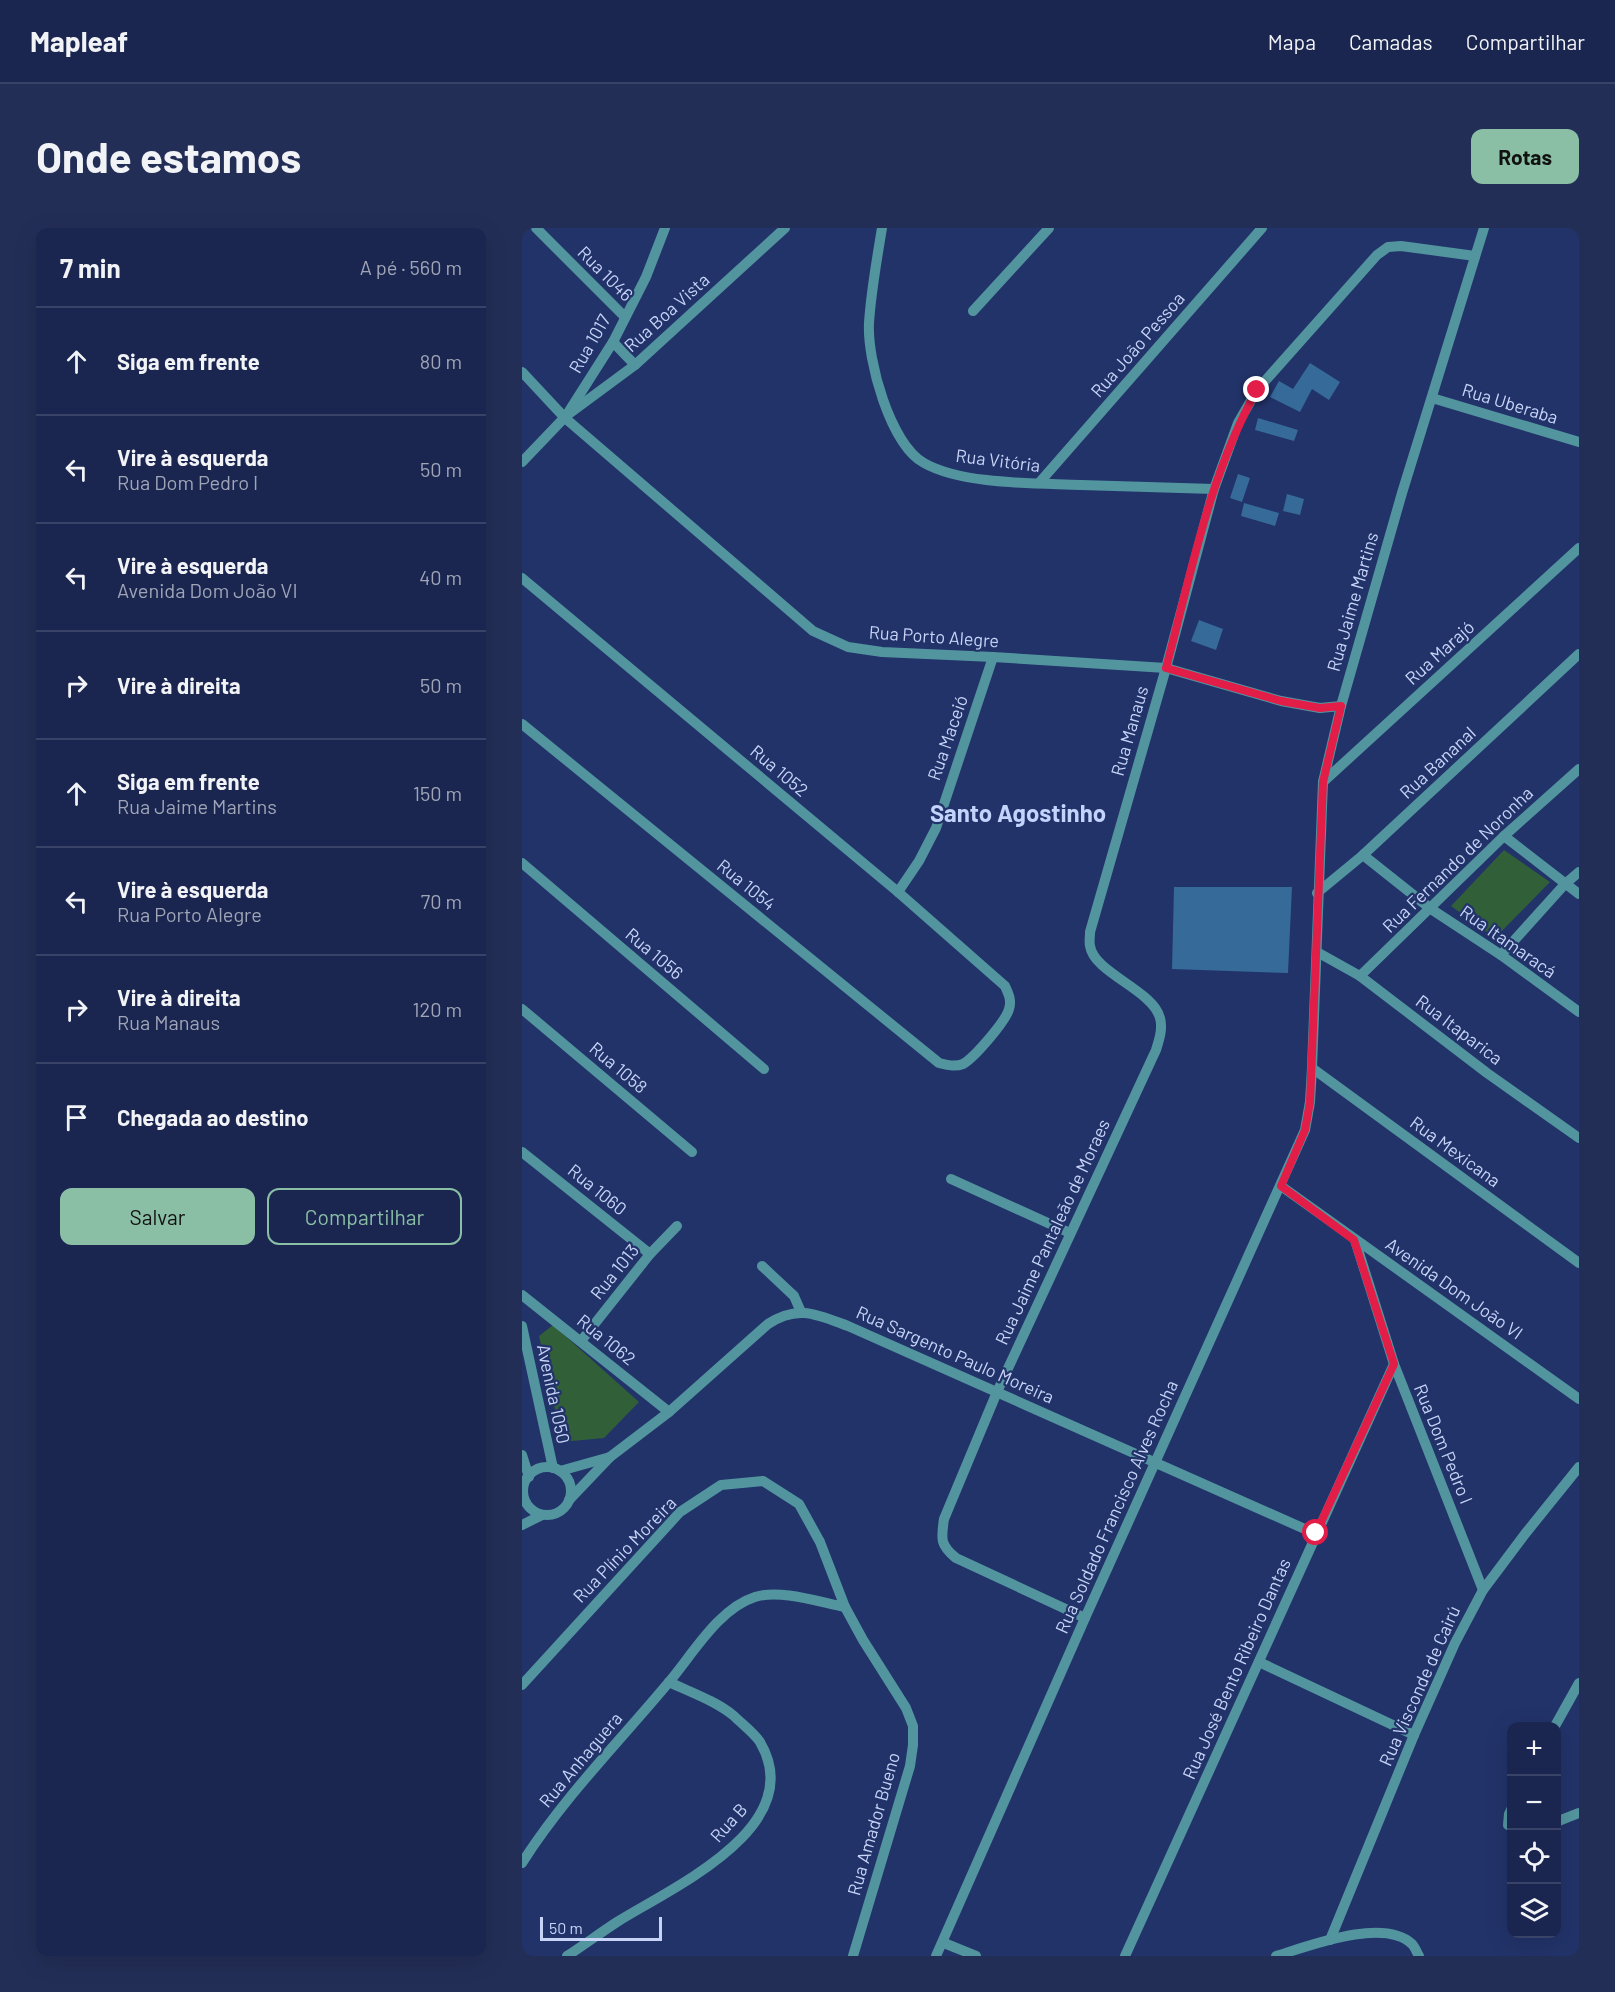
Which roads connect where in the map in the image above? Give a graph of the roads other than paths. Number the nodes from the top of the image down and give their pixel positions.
1 (536, 228) edge
2 (665, 228) edge
3 (784, 228) edge
4 (882, 228) edge
5 (1049, 228) edge
6 (1262, 228) edge
7 (1484, 228) edge
8 (1475, 256) junction
9 (973, 311) dead end
10 (625, 317) junction
11 (613, 342) junction
12 (635, 365) junction
13 (522, 372) edge
14 (1432, 398) junction
15 (566, 417) junction
16 (1579, 442) edge
17 (522, 462) edge
18 (1039, 483) junction
19 (1214, 489) junction
20 (1579, 548) edge
21 (522, 578) edge
22 (1579, 654) edge
23 (993, 657) junction
24 (1166, 668) junction
25 (1341, 706) junction
26 (522, 723) edge
27 (1579, 769) edge
28 (1323, 782) junction
29 (1504, 836) junction
30 (1363, 855) junction
31 (522, 863) edge
32 (1579, 872) edge
33 (1565, 884) junction
34 (898, 892) junction
35 (1317, 893) junction
36 (1579, 894) edge
37 (1431, 909) junction
38 (1317, 952) junction
39 (1501, 955) junction
40 (1360, 976) junction
41 (1010, 996) joint
42 (522, 1009) edge
43 (1579, 1012) edge
44 (1160, 1018) joint
45 (1312, 1068) junction
46 (764, 1069) dead end
47 (1579, 1138) edge
48 (522, 1152) edge
49 (692, 1152) dead end
50 (951, 1179) dead end
51 (1281, 1186) junction
52 (677, 1227) dead end
53 (1070, 1233) junction
54 (1354, 1240) junction
55 (650, 1254) junction
56 (1579, 1263) edge
57 (762, 1266) dead end
58 (522, 1295) edge
59 (801, 1312) junction
60 (522, 1326) edge
61 (581, 1341) junction
62 (1394, 1364) junction
63 (997, 1392) junction
64 (1579, 1399) edge
65 (669, 1412) junction
66 (522, 1455) edge
67 (610, 1457) junction
68 (1156, 1462) junction
69 (1579, 1467) edge
70 (557, 1470) junction
71 (529, 1477) junction
72 (569, 1500) junction
73 (524, 1504) edge
74 (542, 1515) junction
75 (522, 1525) edge
76 (1316, 1533) junction
77 (1483, 1590) junction
78 (845, 1607) junction
79 (1085, 1618) junction
80 (1259, 1662) junction
81 (669, 1682) junction
82 (1579, 1683) edge
83 (522, 1685) edge
84 (1557, 1722) edge
85 (1414, 1735) junction
86 (1579, 1813) edge
87 (1561, 1820) edge
88 (522, 1863) edge
89 (1330, 1940) junction
90 (944, 1942) junction
91 (567, 1956) edge
92 (853, 1956) edge
93 (936, 1956) edge
94 (976, 1956) edge
95 (1125, 1956) edge
96 (1276, 1956) edge
97 (1419, 1956) edge

1 - 10 street, Rua 1046
2 - 10 street, Rua 1017
3 - 12 street, Rua Boa Vista
4 - 18 street, Rua Vitória
5 - 9 street
6 - 18 street, Rua João Pessoa
7 - 8 street, Rua Jaime Martins
8 - 14 street, Rua Jaime Martins
8 - 19 street, Rua Manaus
10 - 11 street, Rua 1017
11 - 12 street
11 - 15 street, Rua 1017
12 - 15 street, Rua Boa Vista
13 - 15 street, Rua Porto Alegre
14 - 16 street, Rua Uberaba
14 - 25 street, Rua Jaime Martins
15 - 17 street, Rua 1017
15 - 23 street, Rua Porto Alegre
18 - 19 street, Rua Vitória
19 - 24 street, Rua Manaus
20 - 28 street, Rua Marajó
21 - 34 street, Rua 1052
22 - 30 street, Rua Bananal
23 - 24 street, Rua Porto Alegre
23 - 34 street, Rua Maceió
24 - 25 street, Rua Porto Alegre
24 - 44 street, Rua Manaus
25 - 28 street, Rua Jaime Martins
26 - 41 street, Rua 1054
27 - 29 street, Rua Fernando de Noronha
28 - 35 street, Rua Jaime Martins
29 - 33 street
29 - 37 street, Rua Fernando de Noronha
30 - 35 street, Rua Bananal
30 - 37 street, Rua Itamaracá
31 - 46 street, Rua 1056
32 - 33 street
33 - 36 street
33 - 39 street
34 - 41 street, Rua 1052
35 - 38 street, Rua Jaime Martins
37 - 39 street, Rua Itamaracá
37 - 40 street, Rua Fernando de Noronha
38 - 40 street, Rua Itaparica
38 - 45 street, Rua Jaime Martins
39 - 43 street, Rua Itamaracá
40 - 47 street, Rua Itaparica
42 - 49 street, Rua 1058
44 - 53 street, Rua Jaime Pantaleão de Moraes
45 - 51 street, Rua Soldado Francisco Alves Rocha
45 - 56 street, Rua Mexicana
48 - 55 street, Rua 1060
50 - 53 street
51 - 54 street, Avenida Dom João VI
51 - 68 street, Rua Soldado Francisco Alves Rocha
52 - 55 street, Rua 1013
53 - 63 street, Rua Jaime Pantaleão de Moraes
54 - 62 street, Rua Dom Pedro I
54 - 64 street, Avenida Dom João VI
55 - 61 street, Rua 1013
57 - 59 street
58 - 61 street, Rua 1062
59 - 63 street, Rua Sargento Paulo Moreira
59 - 65 street
60 - 70 street, Avenida 1050
61 - 65 street, Rua 1062
62 - 76 street, Rua José Bento Ribeiro Dantas
62 - 77 street, Rua Dom Pedro I
63 - 68 street, Rua Sargento Paulo Moreira
63 - 79 street, Rua Jaime Pantaleão de Moraes
65 - 67 street
66 - 71 street
67 - 70 street
67 - 72 street
68 - 76 street, Rua Sargento Paulo Moreira
68 - 79 street, Rua Soldado Francisco Alves Rocha
69 - 77 street, Rua Visconde de Cairú
70 - 71 street
70 - 72 street
71 - 73 street
72 - 74 street
73 - 74 street
74 - 75 street
76 - 80 street, Rua José Bento Ribeiro Dantas
77 - 85 street, Rua Visconde de Cairú
78 - 81 street
78 - 83 street, Rua Plínio Moreira
78 - 92 street, Rua Amador Bueno
79 - 90 street, Rua Soldado Francisco Alves Rocha
80 - 85 street
80 - 95 street, Rua José Bento Ribeiro Dantas
81 - 88 street, Rua Anhaguera
81 - 91 street, Rua B
82 - 84 street
85 - 89 street, Rua Visconde de Cairú
86 - 87 street
89 - 96 street
89 - 97 street
90 - 93 street, Rua Soldado Francisco Alves Rocha
90 - 94 street

